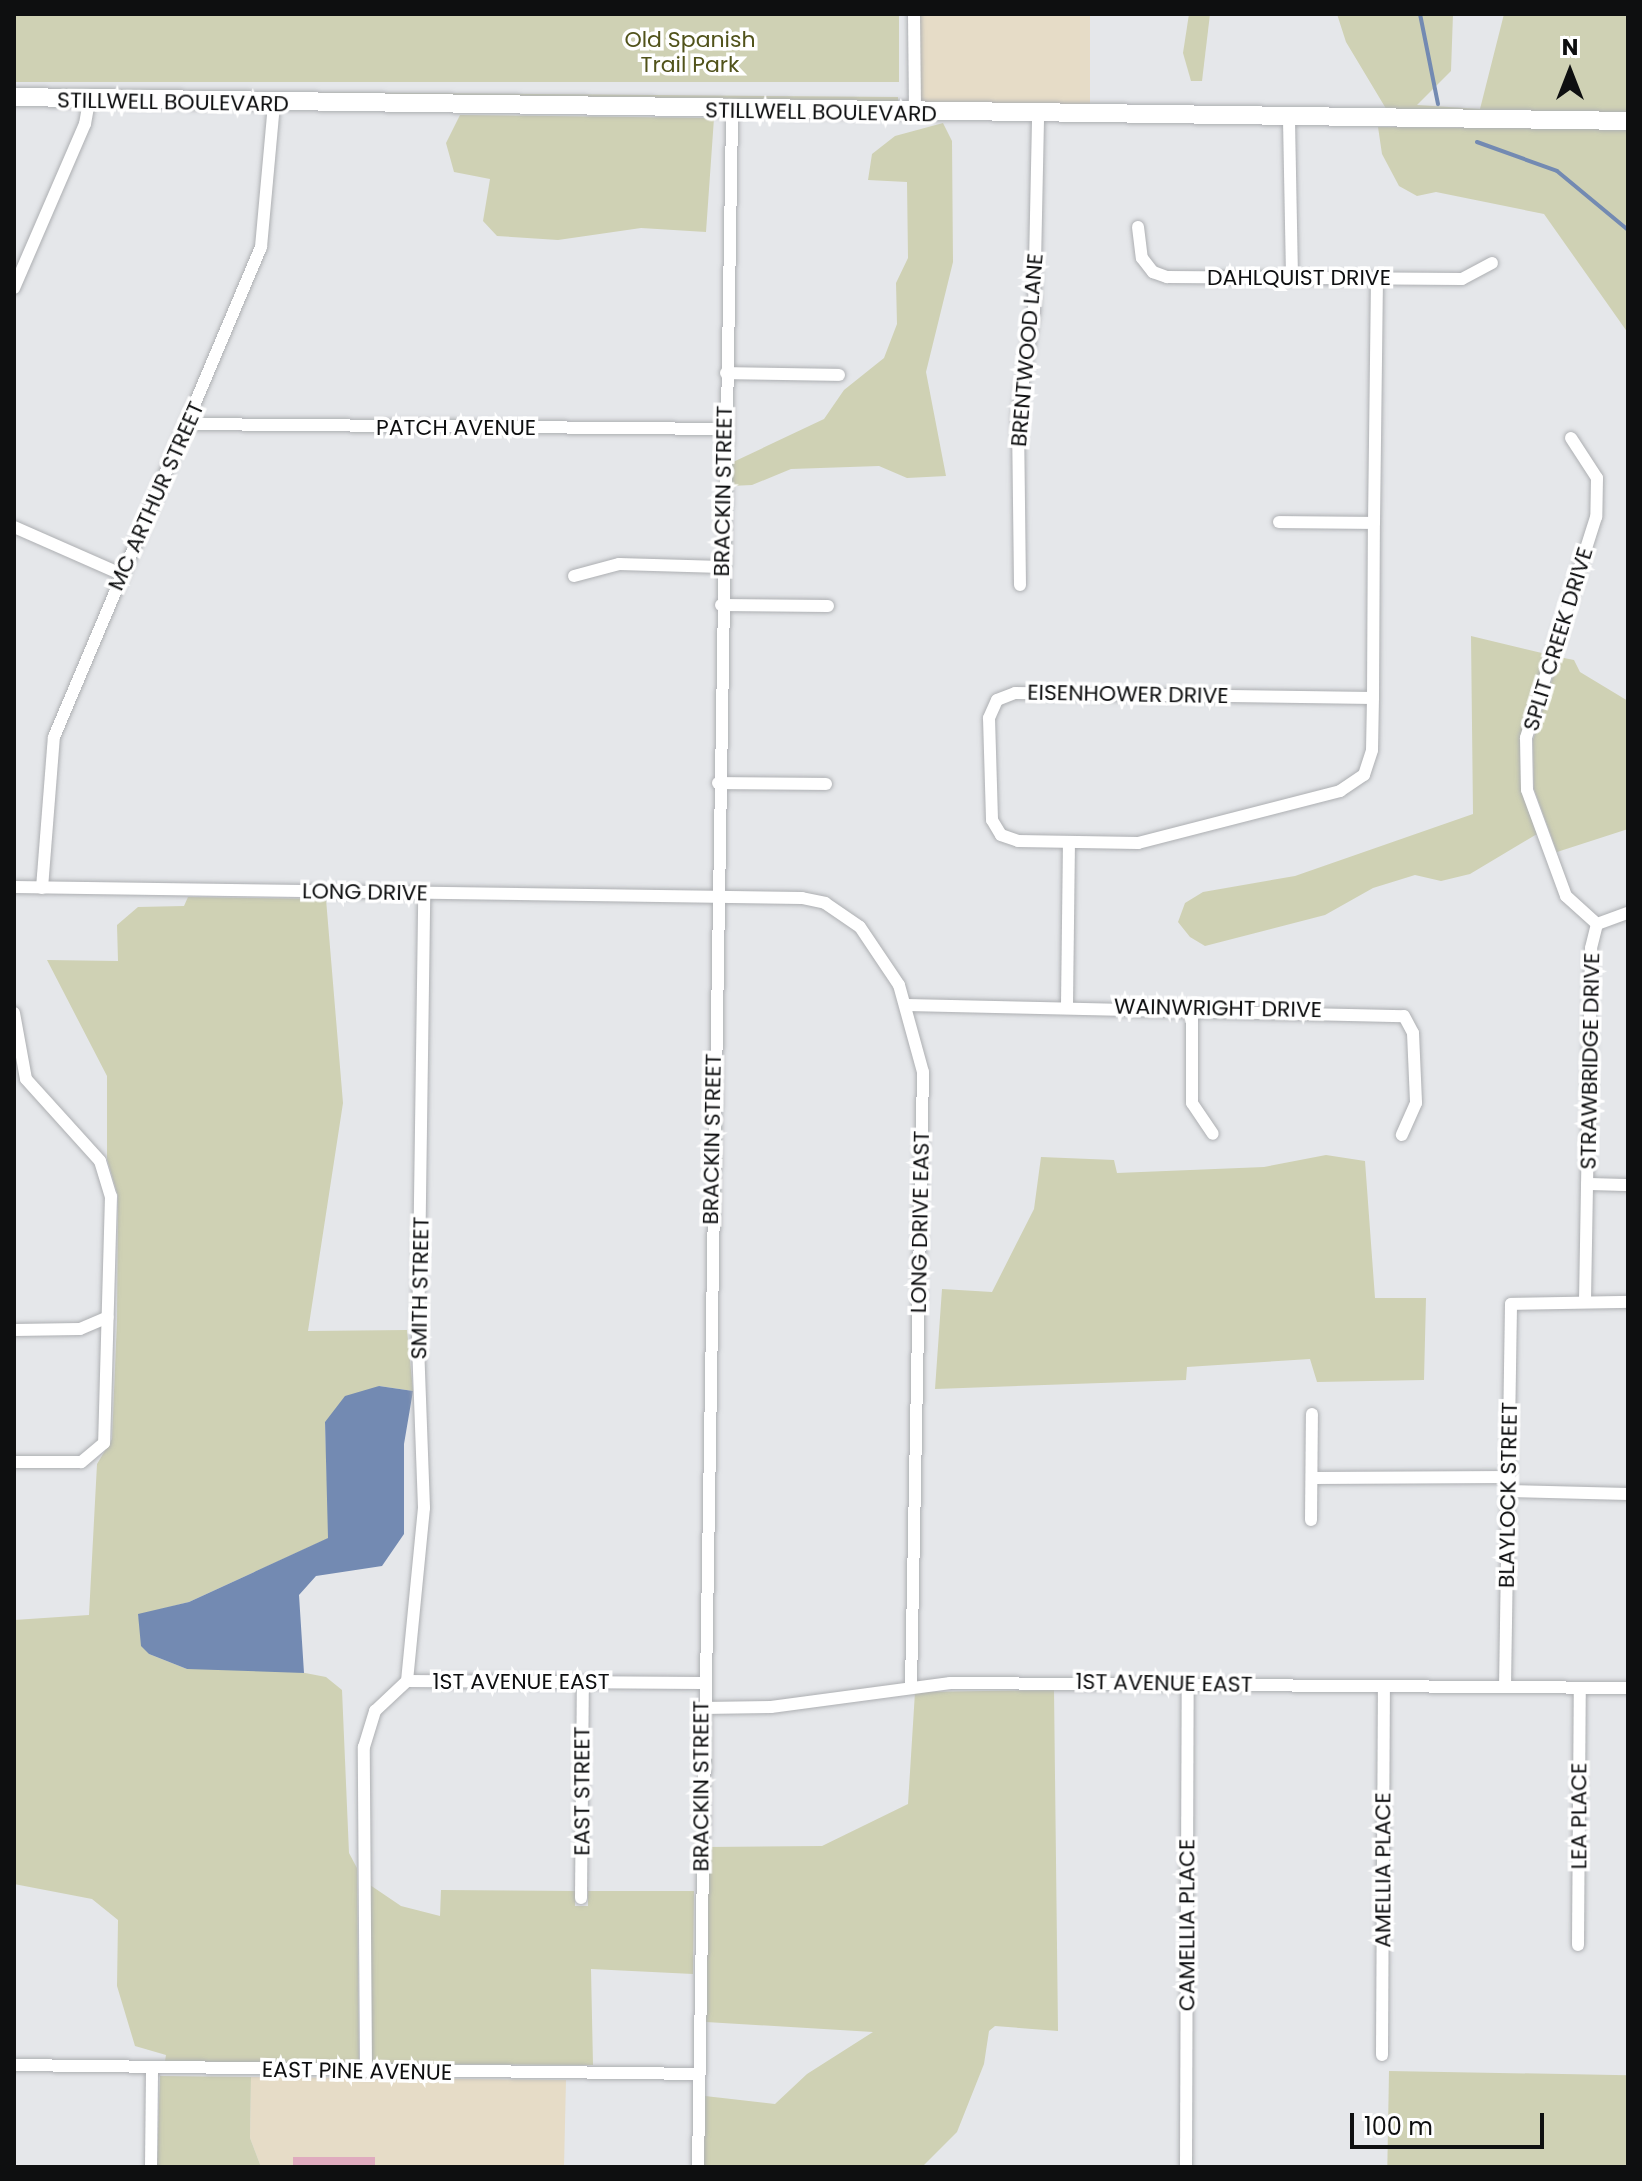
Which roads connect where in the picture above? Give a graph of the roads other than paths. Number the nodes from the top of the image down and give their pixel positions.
1 (914, 14) edge
2 (14, 97) edge
3 (89, 101) junction
4 (274, 104) junction
5 (732, 110) junction
6 (915, 112) junction
7 (1038, 114) junction
8 (1289, 120) junction
9 (1628, 121) edge
10 (1138, 227) dead end
11 (1492, 263) dead end
12 (1292, 278) junction
13 (1377, 278) junction
14 (14, 288) edge
15 (726, 373) junction
16 (839, 375) dead end
17 (187, 424) junction
18 (725, 429) junction
19 (1571, 438) dead end
20 (1279, 522) dead end
21 (1374, 523) junction
22 (14, 527) edge
23 (722, 567) junction
24 (121, 574) junction
25 (574, 576) dead end
26 (1020, 585) dead end
27 (721, 605) junction
28 (828, 606) dead end
29 (1373, 698) junction
30 (718, 783) junction
31 (826, 784) dead end
32 (1069, 842) junction
33 (14, 887) edge
34 (42, 888) junction
35 (424, 892) junction
36 (716, 897) junction
37 (1628, 913) edge
38 (1597, 924) junction
39 (1067, 1004) junction
40 (907, 1005) junction
41 (1192, 1009) junction
42 (14, 1013) edge
43 (1213, 1134) dead end
44 (1402, 1135) dead end
45 (1587, 1184) junction
46 (1628, 1185) edge
47 (1585, 1301) junction
48 (1628, 1302) edge
49 (108, 1317) junction
50 (14, 1330) edge
51 (1312, 1414) dead end
52 (14, 1462) edge
53 (1509, 1477) junction
54 (1312, 1478) junction
55 (1509, 1491) junction
56 (1628, 1494) edge
57 (1311, 1520) dead end
58 (407, 1681) junction
59 (583, 1683) junction
60 (702, 1683) junction
61 (1188, 1683) junction
62 (911, 1685) junction
63 (1384, 1686) junction
64 (1505, 1687) junction
65 (1580, 1688) junction
66 (1628, 1688) edge
67 (702, 1708) junction
68 (581, 1898) dead end
69 (1578, 1945) dead end
70 (1382, 2055) dead end
71 (14, 2065) edge
72 (152, 2068) junction
73 (366, 2071) junction
74 (699, 2074) junction
75 (151, 2167) edge
76 (698, 2167) edge
77 (1186, 2167) edge

1 - 6 street
2 - 3 street, STILLWELL BOULEVARD
3 - 4 street, STILLWELL BOULEVARD
3 - 14 street
4 - 5 street, STILLWELL BOULEVARD
4 - 17 street, MC ARTHUR STREET
5 - 6 street, STILLWELL BOULEVARD
5 - 15 street, BRACKIN STREET
6 - 7 street, STILLWELL BOULEVARD
7 - 8 street, STILLWELL BOULEVARD
7 - 26 street, BRENTWOOD LANE
8 - 9 street, STILLWELL BOULEVARD
8 - 12 street
10 - 12 street, DAHLQUIST DRIVE
11 - 13 street, DAHLQUIST DRIVE
12 - 13 street, DAHLQUIST DRIVE
13 - 21 street, EISENHOWER DRIVE
15 - 16 street
15 - 18 street, BRACKIN STREET
17 - 18 street, PATCH AVENUE
17 - 24 street, MC ARTHUR STREET
18 - 23 street, BRACKIN STREET
19 - 38 street, SPLIT CREEK DRIVE
20 - 21 street
21 - 29 street, EISENHOWER DRIVE
22 - 24 street
23 - 25 street
23 - 27 street, BRACKIN STREET
24 - 34 street, MC ARTHUR STREET
27 - 28 street
27 - 30 street, BRACKIN STREET
29 - 32 street, EISENHOWER DRIVE
29 - 32 street, EISENHOWER DRIVE
30 - 31 street
30 - 36 street, BRACKIN STREET
32 - 39 street
33 - 34 street, LONG DRIVE
34 - 35 street, LONG DRIVE
35 - 36 street, LONG DRIVE
35 - 58 street, SMITH STREET
36 - 40 street, LONG DRIVE EAST
36 - 60 street, BRACKIN STREET
37 - 38 street, STRAWBRIDGE DRIVE
38 - 45 street, STRAWBRIDGE DRIVE
39 - 40 street, WAINWRIGHT DRIVE
39 - 41 street, WAINWRIGHT DRIVE
40 - 62 street, LONG DRIVE EAST
41 - 43 street
41 - 44 street, WAINWRIGHT DRIVE
42 - 49 street
45 - 46 street, STRAWBRIDGE DRIVE
45 - 47 street, STRAWBRIDGE DRIVE
47 - 48 street
47 - 53 street, BLAYLOCK STREET
49 - 50 street
49 - 52 street
51 - 54 street
53 - 54 street
53 - 55 street, BLAYLOCK STREET
54 - 57 street
55 - 56 street
55 - 64 street, BLAYLOCK STREET
58 - 59 street, 1ST AVENUE EAST
58 - 73 street, 1ST AVENUE EAST
59 - 60 street, 1ST AVENUE EAST
59 - 68 street, EAST STREET
60 - 67 street, BRACKIN STREET
61 - 62 street, 1ST AVENUE EAST
61 - 63 street, 1ST AVENUE EAST
61 - 77 street, CAMELLIA PLACE
62 - 67 street, 1ST AVENUE EAST
63 - 64 street, 1ST AVENUE EAST
63 - 70 street, AMELLIA PLACE
64 - 65 street, 1ST AVENUE EAST
65 - 66 street, 1ST AVENUE EAST
65 - 69 street, LEA PLACE
67 - 74 street, BRACKIN STREET
71 - 72 street, EAST PINE AVENUE
72 - 73 street, EAST PINE AVENUE
72 - 75 street
73 - 74 street, EAST PINE AVENUE
74 - 76 street, BRACKIN STREET

